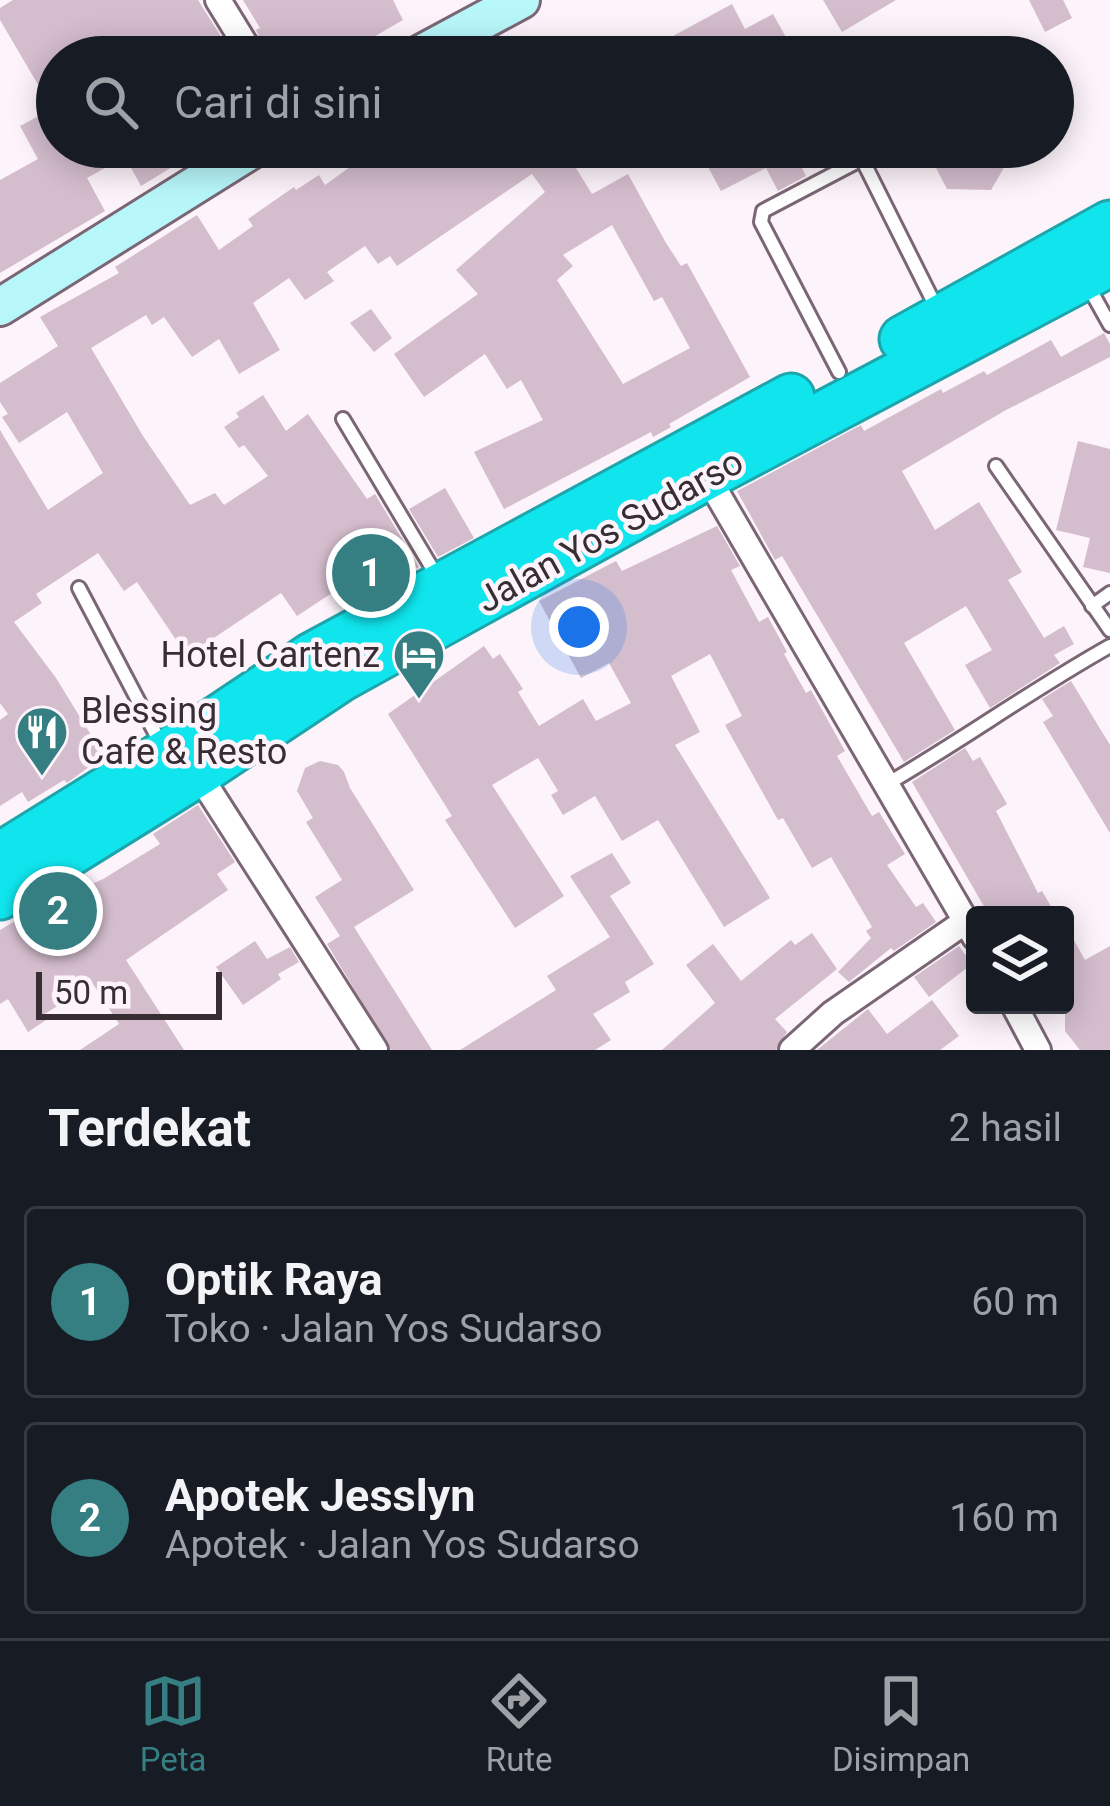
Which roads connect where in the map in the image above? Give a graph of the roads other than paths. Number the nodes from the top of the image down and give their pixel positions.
1 (218, 0) edge
2 (521, 0) edge
3 (240, 36) edge
4 (454, 36) edge
5 (223, 168) edge
6 (841, 168) edge
7 (866, 168) edge
8 (1110, 224) edge
9 (1086, 263) edge
10 (0, 308) edge
11 (1110, 325) edge
12 (946, 329) junction
13 (847, 385) junction
14 (343, 419) dead end
15 (700, 462) junction
16 (996, 466) dead end
17 (79, 588) dead end
18 (1110, 593) edge
19 (450, 600) junction
20 (1092, 606) junction
21 (1110, 630) edge
22 (1110, 646) edge
23 (182, 757) junction
24 (886, 784) junction
25 (0, 856) edge
26 (0, 896) edge
27 (966, 922) edge
28 (966, 931) edge
29 (1019, 1014) edge
30 (375, 1050) edge
31 (792, 1050) edge
32 (1039, 1050) edge

1 - 3 street
2 - 4 main road
5 - 10 main road
6 - 13 lane
7 - 12 lane
8 - 9 highway, Jalan Yos Sudarso
9 - 11 lane
9 - 12 highway, Jalan Yos Sudarso
12 - 13 highway, Jalan Yos Sudarso
13 - 15 highway, Jalan Yos Sudarso
14 - 19 lane
15 - 19 highway, Jalan Yos Sudarso
15 - 24 street
16 - 20 lane
17 - 23 lane
18 - 20 lane
19 - 23 highway, Jalan Yos Sudarso
20 - 21 lane
22 - 24 lane
23 - 25 highway, Jalan Yos Sudarso
23 - 26 highway, Jalan Yos Sudarso
23 - 30 street
24 - 27 street
28 - 31 street
29 - 32 street

